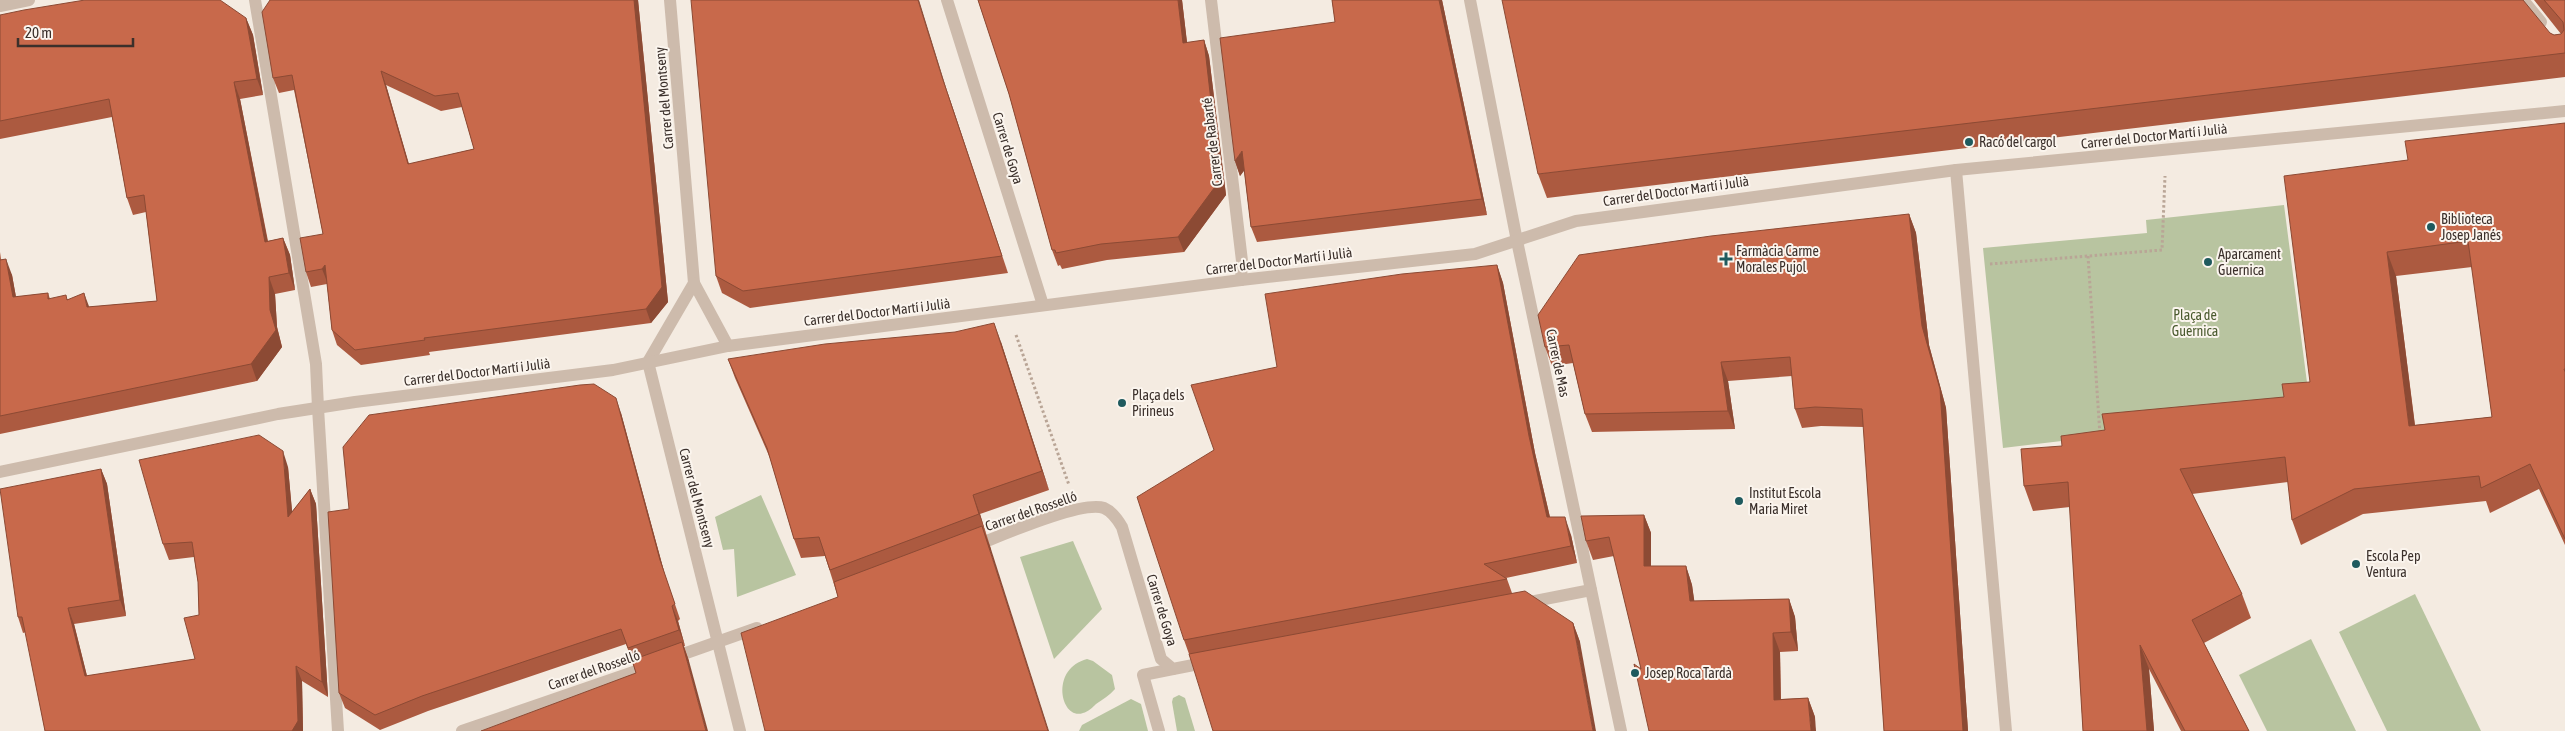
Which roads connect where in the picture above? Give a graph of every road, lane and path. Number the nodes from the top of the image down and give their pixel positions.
1 (29, 0) edge
2 (255, 0) edge
3 (670, 0) edge
4 (947, 0) edge
5 (1210, 0) edge
6 (1470, 0) edge
7 (2523, 0) edge
8 (0, 6) edge
9 (2547, 29) edge
10 (2565, 111) edge
11 (1956, 170) junction
12 (2165, 175) dead end
13 (1517, 242) junction
14 (2088, 256) junction
15 (1985, 265) dead end
16 (1241, 280) junction
17 (694, 283) junction
18 (1043, 305) junction
19 (1014, 330) dead end
20 (728, 346) junction
21 (648, 362) junction
22 (318, 408) junction
23 (2100, 436) edge
24 (0, 472) edge
25 (1071, 491) dead end
26 (1103, 508) joint
27 (960, 551) edge
28 (1591, 590) junction
29 (1506, 606) edge
30 (766, 624) edge
31 (717, 643) junction
32 (1224, 659) edge
33 (1173, 669) junction
34 (338, 731) edge
35 (462, 731) edge
36 (740, 731) edge
37 (1159, 731) edge
38 (1621, 731) edge
39 (2006, 731) edge

1 - 8 street
2 - 22 street
3 - 17 street, Carrer del Montseny
4 - 18 street, Carrer de Goya
5 - 16 street, Carrer de Rabarté
6 - 13 street, Carrer de Mas
7 - 9 street
10 - 11 street, Carrer del Doctor Martí i Julià
11 - 13 street, Carrer del Doctor Martí i Julià
11 - 39 street
12 - 14 path
13 - 16 street, Carrer del Doctor Martí i Julià
13 - 28 street, Carrer de Mas
14 - 15 path
14 - 23 path
16 - 18 street, Carrer del Doctor Martí i Julià
17 - 20 street, Carrer del Montseny
17 - 21 street
18 - 20 street, Carrer del Doctor Martí i Julià
19 - 25 path
20 - 21 street, Carrer del Doctor Martí i Julià
21 - 22 street, Carrer del Doctor Martí i Julià
21 - 31 street, Carrer del Montseny
22 - 24 street, Carrer del Doctor Martí i Julià
22 - 34 street
26 - 27 street, Carrer del Rosselló
26 - 33 street, Carrer de Goya
28 - 29 street
28 - 38 street, Carrer de Mas
30 - 31 street, Carrer del Rosselló
31 - 35 street, Carrer del Rosselló
31 - 36 street, Carrer del Montseny
32 - 33 street
33 - 37 street

